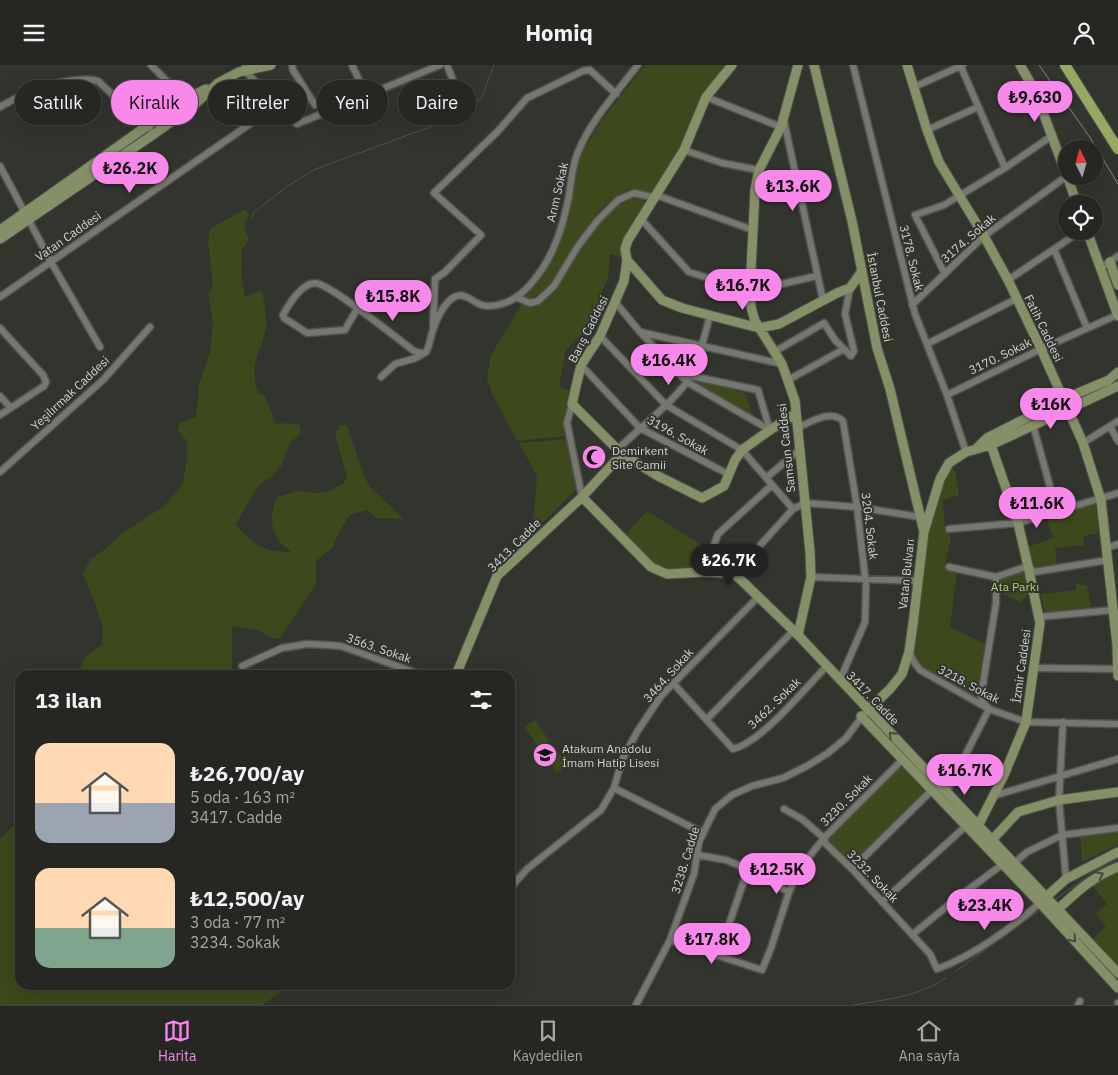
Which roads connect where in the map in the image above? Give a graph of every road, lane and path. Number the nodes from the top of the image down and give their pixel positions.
1 (151, 65) edge
2 (271, 65) edge
3 (292, 65) edge
4 (352, 65) edge
5 (440, 65) edge
6 (447, 65) edge
7 (638, 65) edge
8 (732, 65) edge
9 (798, 65) edge
10 (814, 65) edge
11 (854, 65) edge
12 (908, 65) edge
13 (1020, 65) edge
14 (1065, 65) edge
15 (962, 66) edge
16 (245, 68) edge
17 (166, 80) edge
18 (359, 80) edge
19 (453, 80) edge
20 (388, 86) edge
21 (914, 87) junction
22 (616, 94) junction
23 (198, 97) edge
24 (706, 97) junction
25 (315, 105) dead end
26 (0, 107) edge
27 (978, 107) junction
28 (317, 116) edge
29 (783, 123) junction
30 (150, 125) edge
31 (163, 125) edge
32 (250, 125) edge
33 (147, 127) junction
34 (927, 130) junction
35 (154, 133) junction
36 (1053, 135) junction
37 (1117, 144) edge
38 (684, 149) junction
39 (1058, 150) edge
40 (0, 168) edge
41 (1004, 168) junction
42 (759, 170) junction
43 (1058, 183) edge
44 (656, 195) junction
45 (960, 195) junction
46 (646, 196) junction
47 (649, 207) junction
48 (27, 216) junction
49 (641, 219) junction
50 (0, 230) edge
51 (753, 230) junction
52 (984, 236) junction
53 (0, 239) edge
54 (1067, 240) edge
55 (1090, 240) edge
56 (1054, 249) junction
57 (1118, 256) edge
58 (627, 260) junction
59 (51, 261) junction
60 (1110, 263) junction
61 (1101, 268) junction
62 (862, 271) junction
63 (945, 273) junction
64 (817, 276) junction
65 (1008, 280) junction
66 (1118, 285) edge
67 (850, 288) junction
68 (750, 291) junction
69 (0, 297) edge
70 (518, 298) junction
71 (1016, 299) junction
72 (823, 300) junction
73 (616, 303) junction
74 (912, 305) junction
75 (356, 309) junction
76 (710, 315) junction
77 (1118, 315) edge
78 (150, 327) dead end
79 (0, 328) edge
80 (759, 328) junction
81 (1087, 328) junction
82 (433, 330) junction
83 (640, 333) junction
84 (600, 337) junction
85 (927, 344) junction
86 (702, 346) junction
87 (100, 347) dead end
88 (844, 349) junction
89 (1041, 349) junction
90 (774, 352) junction
91 (421, 353) junction
92 (581, 365) junction
93 (782, 365) junction
94 (1118, 372) edge
95 (382, 377) dead end
96 (689, 379) junction
97 (788, 380) junction
98 (1118, 386) edge
99 (947, 395) junction
100 (0, 396) edge
101 (1064, 399) junction
102 (572, 404) junction
103 (666, 405) junction
104 (10, 407) junction
105 (1068, 408) junction
106 (796, 414) junction
107 (0, 415) edge
108 (1118, 421) edge
109 (1033, 425) junction
110 (1110, 426) junction
111 (640, 428) junction
112 (797, 428) junction
113 (770, 430) junction
114 (1118, 441) edge
115 (1083, 443) junction
116 (991, 445) junction
117 (977, 448) junction
118 (742, 450) junction
119 (799, 450) junction
120 (619, 452) junction
121 (966, 452) junction
122 (0, 472) edge
123 (728, 474) junction
124 (766, 478) junction
125 (772, 485) junction
126 (1118, 493) edge
127 (582, 497) junction
128 (1101, 500) junction
129 (804, 503) junction
130 (857, 507) junction
131 (793, 509) junction
132 (1057, 512) junction
133 (920, 517) junction
134 (1018, 523) junction
135 (949, 529) dead end
136 (924, 532) junction
137 (1118, 544) edge
138 (1107, 548) junction
139 (1108, 560) junction
140 (1028, 566) junction
141 (948, 567) dead end
142 (704, 572) junction
143 (734, 574) junction
144 (810, 577) junction
145 (996, 577) junction
146 (865, 578) junction
147 (918, 581) junction
148 (759, 596) junction
149 (1113, 610) junction
150 (1038, 617) junction
151 (795, 633) junction
152 (1118, 645) edge
153 (909, 652) junction
154 (242, 666) dead end
155 (826, 667) junction
156 (1034, 668) junction
157 (1118, 669) edge
158 (400, 670) edge
159 (458, 670) edge
160 (1118, 676) edge
161 (838, 679) junction
162 (673, 683) junction
163 (989, 709) junction
164 (864, 713) junction
165 (707, 719) junction
166 (1026, 722) junction
167 (1064, 722) junction
168 (1118, 723) edge
169 (902, 759) junction
170 (1118, 759) edge
171 (1060, 776) junction
172 (614, 788) junction
173 (932, 790) junction
174 (946, 793) junction
175 (1118, 793) edge
176 (993, 796) junction
177 (1059, 799) junction
178 (784, 809) dead end
179 (966, 825) junction
180 (978, 826) junction
181 (1118, 828) edge
182 (703, 833) junction
183 (1062, 835) junction
184 (824, 838) junction
185 (992, 840) junction
186 (1118, 852) edge
187 (698, 855) junction
188 (1014, 863) junction
189 (1003, 864) junction
190 (1118, 867) edge
191 (748, 869) junction
192 (852, 869) junction
193 (1066, 879) junction
194 (515, 882) edge
195 (789, 892) junction
196 (1043, 899) junction
197 (882, 902) junction
198 (1055, 913) junction
199 (913, 934) junction
200 (670, 940) junction
201 (718, 956) junction
202 (1118, 973) edge
203 (1118, 988) edge
204 (636, 1005) edge

1 - 17 street
2 - 16 street
3 - 25 street
4 - 18 street
5 - 20 street
6 - 19 street
7 - 22 street, Arım Sokak
8 - 24 street, Barış Caddesi
9 - 29 street, Samsun Caddesi
10 - 62 street, İstanbul Caddesi
11 - 74 street, 3178. Sokak
12 - 21 street, Fatih Caddesi
13 - 36 street
14 - 37 main road
15 - 21 street
15 - 27 street
16 - 23 street
16 - 28 street
21 - 34 street, Fatih Caddesi
22 - 70 street, Arım Sokak
22 - 82 street
24 - 29 street
24 - 38 street, Barış Caddesi
26 - 33 street
27 - 34 street
27 - 41 street
29 - 42 street, Samsun Caddesi
29 - 64 street
30 - 33 street
31 - 35 street
32 - 59 street, Vatan Caddesi
33 - 35 street
33 - 48 street
34 - 45 street, Fatih Caddesi
35 - 48 street
36 - 39 street
36 - 41 street
38 - 42 street
38 - 44 street, Barış Caddesi
40 - 48 street
41 - 45 street
42 - 51 street, Samsun Caddesi
43 - 52 street, 3174. Sokak
44 - 46 street
44 - 47 street, Barış Caddesi
44 - 51 street
45 - 52 street, Fatih Caddesi
45 - 63 street
46 - 47 street
46 - 70 street
47 - 49 street, Barış Caddesi
48 - 50 street
48 - 53 street
48 - 59 street
49 - 58 street, Barış Caddesi
49 - 68 street
51 - 68 street, Samsun Caddesi
52 - 63 street, 3174. Sokak
52 - 65 street, Fatih Caddesi
54 - 56 street
55 - 61 street
56 - 65 street
56 - 81 street
57 - 60 street
58 - 73 street, Barış Caddesi
58 - 76 street
59 - 69 street, Vatan Caddesi
59 - 87 street
60 - 61 street
60 - 66 street
61 - 77 street
62 - 67 street
62 - 133 street, İstanbul Caddesi
63 - 74 street, 3174. Sokak
64 - 68 street
64 - 72 street
65 - 71 street, Fatih Caddesi
67 - 72 street
67 - 88 street
68 - 80 street, Samsun Caddesi
70 - 82 street
71 - 85 street
71 - 89 street, Fatih Caddesi
72 - 80 street
73 - 83 street
73 - 84 street, Barış Caddesi
74 - 85 street, 3178. Sokak
75 - 75 street
75 - 91 street
76 - 80 street
76 - 86 street
77 - 81 street, 3170. Sokak
78 - 122 street, Yeşilırmak Caddesi
79 - 104 street
80 - 90 street, Samsun Caddesi
81 - 89 street, 3170. Sokak
82 - 91 street
83 - 86 street
83 - 96 street
84 - 92 street, Barış Caddesi
84 - 103 street
85 - 99 street, 3178. Sokak
86 - 93 street
86 - 96 street
88 - 90 street
88 - 97 street
89 - 99 street, 3170. Sokak
89 - 101 street, Fatih Caddesi
90 - 93 street, Samsun Caddesi
91 - 95 street
92 - 102 street, Barış Caddesi
92 - 111 street, 3196. Sokak
93 - 97 street, Samsun Caddesi
94 - 101 street, Vatan Bulvarı
96 - 103 street
96 - 113 street
96 - 113 street
97 - 106 street, Samsun Caddesi
98 - 105 street, Vatan Bulvarı
99 - 121 street, 3178. Sokak
100 - 104 street
101 - 105 street, Fatih Caddesi
101 - 117 street, Vatan Bulvarı
102 - 120 street
102 - 127 street
103 - 111 street
103 - 118 street
104 - 107 street
105 - 109 street, Vatan Bulvarı
105 - 115 street, Fatih Caddesi
106 - 112 street, Samsun Caddesi
106 - 113 street
108 - 110 street
109 - 116 street, Vatan Bulvarı
109 - 132 street
110 - 114 street
110 - 115 street
111 - 120 street
111 - 123 street, 3196. Sokak
112 - 119 street, Samsun Caddesi
112 - 130 street, 3204. Sokak
113 - 118 street
115 - 128 street, Fatih Caddesi
116 - 117 street, Vatan Bulvarı
116 - 134 street, İzmir Caddesi
117 - 121 street, Vatan Bulvarı
118 - 123 street
118 - 124 street
119 - 124 street
119 - 129 street, Samsun Caddesi
120 - 123 street
120 - 127 street, 3413. Cadde
121 - 136 street, Vatan Bulvarı
124 - 125 street
125 - 131 street
125 - 142 street
126 - 128 street
127 - 142 street
127 - 159 street, 3413. Cadde
128 - 132 street
128 - 138 street, Fatih Caddesi
129 - 130 street
129 - 131 street
129 - 144 street, Samsun Caddesi
130 - 133 street
130 - 146 street, 3204. Sokak
131 - 143 street
132 - 134 street
133 - 136 street, İstanbul Caddesi
134 - 135 street
134 - 140 street, İzmir Caddesi
136 - 147 street, Vatan Bulvarı
137 - 138 street
138 - 139 street, Fatih Caddesi
139 - 140 street
139 - 149 street, Fatih Caddesi
140 - 145 street
140 - 150 street, İzmir Caddesi
141 - 145 street
142 - 143 street
143 - 148 street, 3417. Cadde
144 - 146 street
144 - 151 street, Samsun Caddesi
145 - 163 street
146 - 147 street
146 - 161 street, 3204. Sokak
147 - 153 street, Vatan Bulvarı
148 - 151 street, 3417. Cadde
148 - 162 street, 3464. Sokak
149 - 150 street
149 - 152 street, Fatih Caddesi
150 - 156 street, İzmir Caddesi
151 - 155 street, 3417. Cadde
151 - 165 street
152 - 157 street, Fatih Caddesi
153 - 163 street, 3218. Sokak
153 - 164 street, Vatan Bulvarı
154 - 158 street, 3563. Sokak
155 - 161 street, 3417. Cadde
155 - 165 street, 3462. Sokak
156 - 157 street
156 - 166 street, İzmir Caddesi
157 - 160 street, Fatih Caddesi
161 - 164 street, 3417. Cadde
162 - 165 street, 3462. Sokak
162 - 172 street, 3464. Sokak
163 - 166 street, 3218. Sokak
163 - 174 street
164 - 169 street, 3417. Cadde
174 -> 164 street, 3417. Cadde
164 - 182 street, 3238. Cadde
166 - 167 street, 3218. Sokak
166 - 176 street, İzmir Caddesi
167 - 168 street, 3218. Sokak
167 - 171 street
169 - 173 street, 3417. Cadde
169 - 184 street, 3230. Sokak
170 - 171 street
171 - 176 street
171 - 177 street
172 - 182 street
172 - 194 street, 3464. Sokak
173 - 179 street, 3417. Cadde
173 - 192 street
174 - 180 street, 3417. Cadde
175 - 177 street
176 - 180 street, İzmir Caddesi
177 - 183 street
177 - 185 street
178 - 184 street, 3232. Sokak
179 - 189 street, 3417. Cadde
179 - 197 street
180 - 185 street, 3417. Cadde
181 - 183 street
182 - 187 street, 3238. Cadde
183 - 188 street
183 - 193 street
184 - 192 street, 3232. Sokak
184 - 195 street, 3230. Sokak
185 - 188 street, 3417. Cadde
186 - 193 street
187 - 191 street
187 - 200 street, 3238. Cadde
188 - 196 street, 3417. Cadde
189 - 196 street, 3417. Cadde
189 - 199 street
198 -> 190 street
191 - 195 street
191 - 201 street
192 - 197 street, 3232. Sokak
193 - 196 street
195 - 201 street, 3230. Sokak
196 - 198 street, 3417. Cadde
196 - 199 street, 3232. Sokak
197 - 199 street, 3232. Sokak
198 - 202 street, 3417. Cadde
198 -> 203 street, 3417. Cadde
200 - 201 street
200 - 204 street, 3238. Cadde

